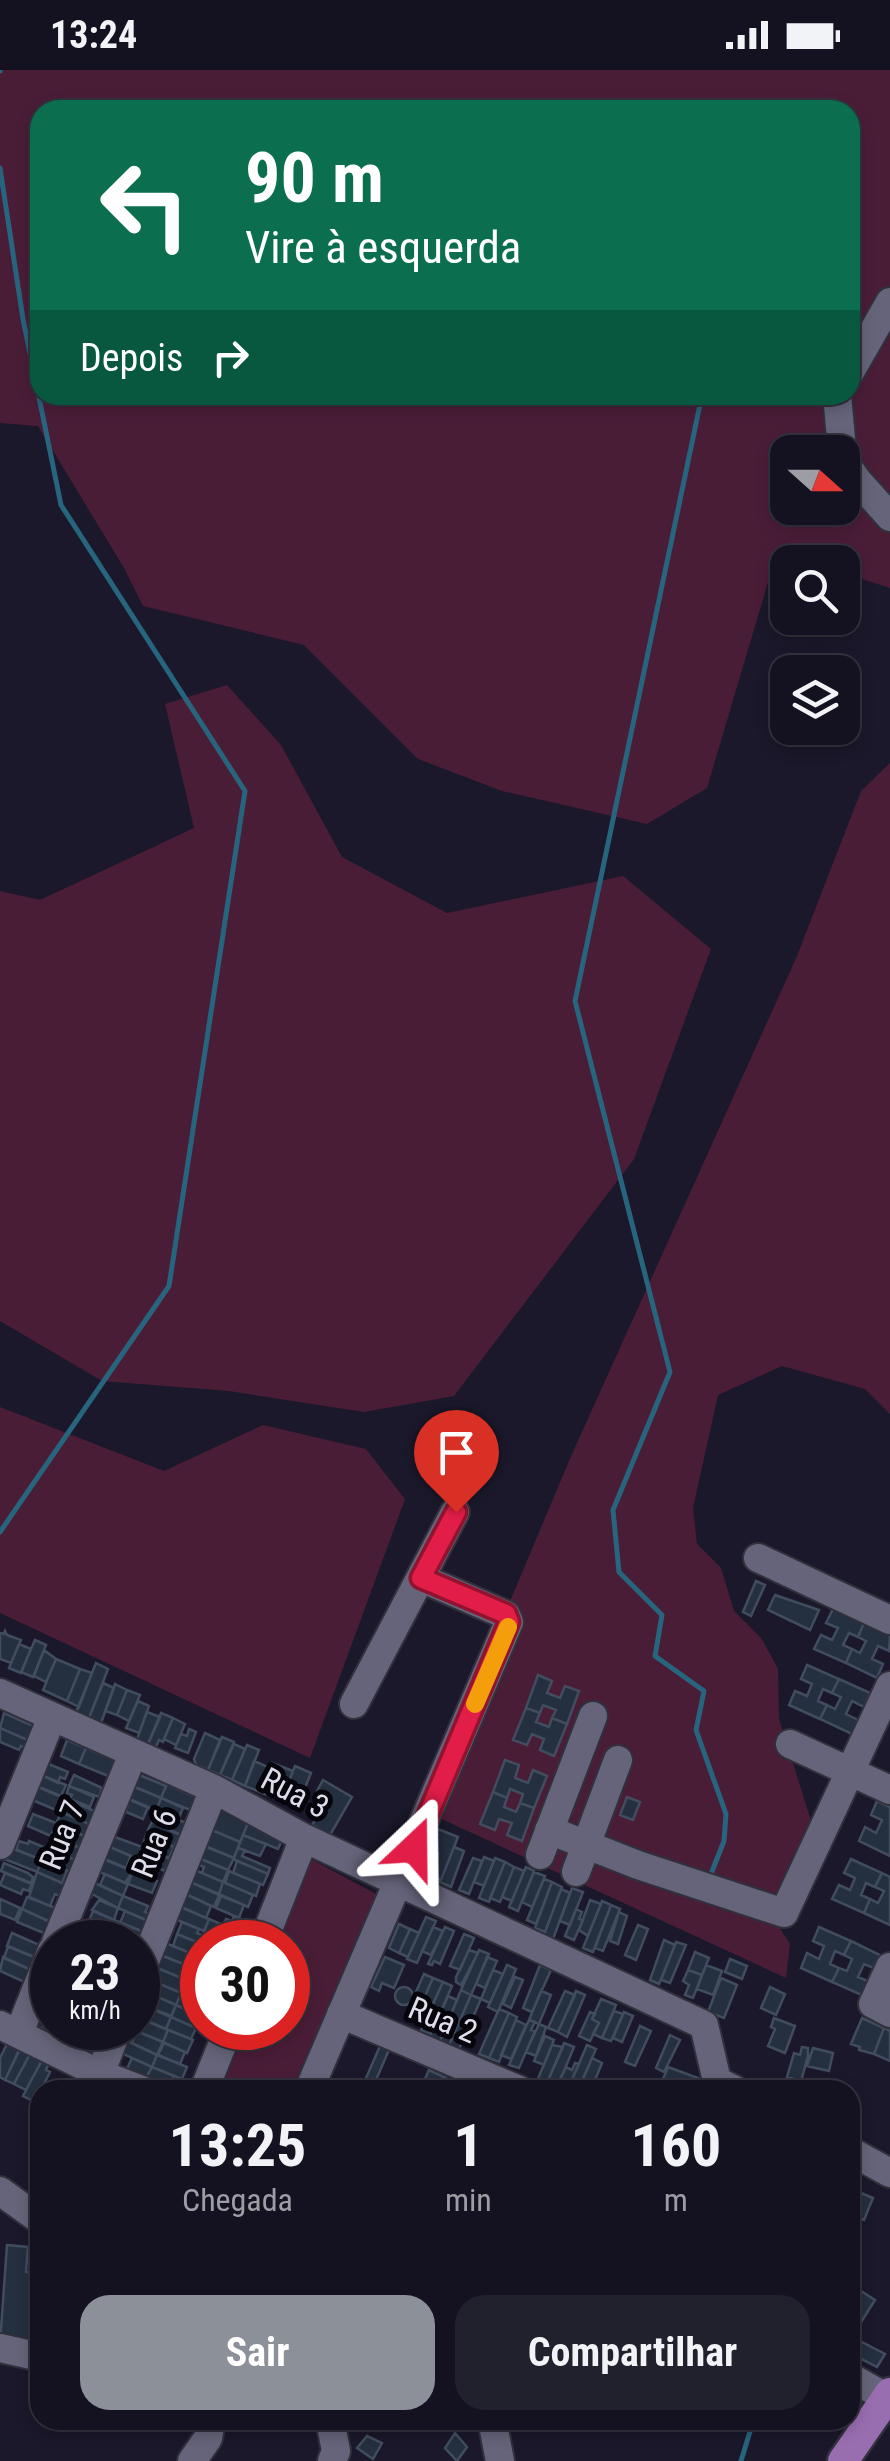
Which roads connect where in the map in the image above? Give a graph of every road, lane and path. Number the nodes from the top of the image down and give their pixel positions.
1 (890, 302) edge
2 (860, 354) edge
3 (838, 405) edge
4 (890, 517) edge
5 (456, 1512) dead end
6 (758, 1558) dead end
7 (421, 1578) junction
8 (890, 1620) edge
9 (890, 1686) edge
10 (0, 1693) edge
11 (354, 1704) dead end
12 (593, 1716) dead end
13 (52, 1717) junction
14 (790, 1744) dead end
15 (133, 1754) junction
16 (618, 1760) dead end
17 (850, 1772) junction
18 (214, 1789) junction
19 (890, 1790) edge
20 (304, 1838) junction
21 (0, 1844) edge
22 (586, 1845) junction
23 (576, 1872) dead end
24 (398, 1883) junction
25 (65, 1920) edge
26 (272, 1920) edge
27 (160, 1924) edge
28 (890, 1967) edge
29 (30, 1990) edge
30 (890, 2013) edge
31 (341, 2014) junction
32 (9, 2029) edge
33 (109, 2050) edge
34 (220, 2050) edge
35 (100, 2074) junction
36 (116, 2080) edge
37 (208, 2080) edge
38 (313, 2080) edge
39 (496, 2080) edge
40 (720, 2080) edge
41 (860, 2156) edge
42 (890, 2173) edge
43 (0, 2191) edge
44 (30, 2213) edge
45 (0, 2348) edge
46 (30, 2355) edge
47 (860, 2382) edge
48 (888, 2396) edge
49 (209, 2430) edge
50 (332, 2430) edge
51 (494, 2430) edge
52 (192, 2461) edge
53 (332, 2461) edge
54 (500, 2461) edge
55 (843, 2461) edge

1 - 2 street
3 - 4 street
5 - 7 street
6 - 8 street
7 - 11 street
7 - 24 street
9 - 17 street
10 - 13 street, Rua 3
12 - 22 street
13 - 15 street, Rua 3
13 - 21 street
14 - 17 street
15 - 18 street, Rua 3
15 - 25 street, Rua 7
16 - 22 street
17 - 19 street
17 - 22 street
18 - 20 street, Rua 3
18 - 27 street, Rua 6
20 - 24 street, Rua 3
20 - 26 street
22 - 23 street
24 - 31 street
24 - 40 street, Rua 3
28 - 30 street
29 - 32 street
31 - 38 street
31 - 39 street, Rua 2
32 - 35 street
33 - 35 street
34 - 37 street
35 - 36 street
41 - 42 street
43 - 44 street
45 - 46 street
47 - 48 street
48 - 55 main road
49 - 52 street
50 - 53 street
51 - 54 street

